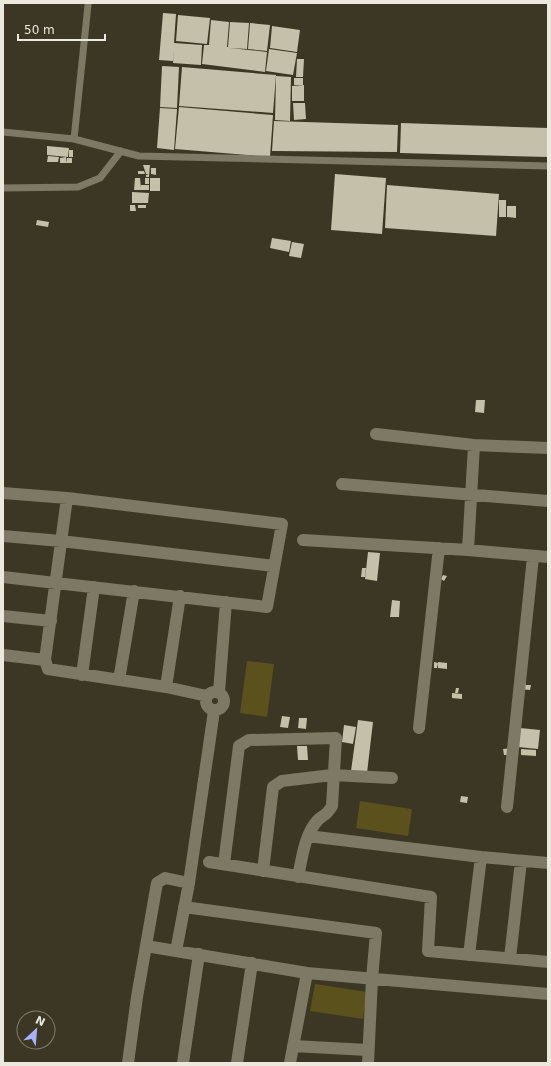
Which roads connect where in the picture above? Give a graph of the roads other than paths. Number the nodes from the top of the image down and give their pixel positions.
1 (88, 5) dead end
2 (3, 132) edge
3 (74, 139) junction
4 (121, 151) junction
5 (548, 166) edge
6 (3, 188) edge
7 (376, 434) dead end
8 (474, 445) junction
9 (548, 448) edge
10 (342, 484) dead end
11 (3, 493) edge
12 (471, 494) junction
13 (67, 498) junction
14 (548, 501) edge
15 (3, 536) edge
16 (303, 540) dead end
17 (61, 541) junction
18 (439, 548) junction
19 (468, 550) junction
20 (533, 557) junction
21 (548, 557) edge
22 (274, 566) junction
23 (3, 577) edge
24 (55, 582) junction
25 (94, 587) junction
26 (134, 591) junction
27 (180, 596) junction
28 (226, 602) junction
29 (3, 616) edge
30 (51, 621) junction
31 (3, 655) edge
32 (45, 660) junction
33 (82, 675) junction
34 (118, 680) junction
35 (166, 687) junction
36 (219, 692) junction
37 (207, 696) junction
38 (214, 711) junction
39 (419, 728) dead end
40 (332, 775) junction
41 (392, 778) dead end
42 (508, 807) dead end
43 (308, 836) junction
44 (481, 858) junction
45 (521, 861) junction
46 (209, 862) dead end
47 (548, 863) edge
48 (224, 864) junction
49 (263, 871) junction
50 (298, 877) junction
51 (189, 883) junction
52 (184, 907) junction
53 (146, 946) junction
54 (176, 951) junction
55 (199, 954) junction
56 (469, 954) junction
57 (510, 958) junction
58 (548, 962) edge
59 (252, 963) junction
60 (307, 973) junction
61 (372, 979) junction
62 (548, 994) edge
63 (293, 1046) junction
64 (368, 1050) junction
65 (128, 1063) edge
66 (183, 1063) edge
67 (237, 1063) edge
68 (290, 1063) edge
69 (368, 1063) edge

1 - 3 lane
2 - 3 lane
3 - 4 lane
4 - 5 lane
4 - 6 lane
7 - 8 street
8 - 9 street
8 - 12 street
10 - 12 street
11 - 13 street
12 - 14 street
12 - 19 street
13 - 17 street
13 - 22 street
15 - 17 street
16 - 18 street
17 - 22 street
17 - 24 street
18 - 19 street
18 - 39 street
19 - 20 street
20 - 21 street
20 - 42 street
22 - 28 street
23 - 24 street
24 - 25 street
24 - 30 street
25 - 26 street
25 - 33 street
26 - 27 street
26 - 34 street
27 - 28 street
27 - 35 street
28 - 36 street
29 - 30 street
30 - 32 street
31 - 32 street
32 - 33 street
33 - 34 street
34 - 35 street
35 - 37 street
36 - 37 street
36 - 38 street
37 - 38 street
38 - 51 street
40 - 41 street
40 - 43 street
40 - 48 street
40 - 49 street
43 - 44 street
43 - 50 street
44 - 45 street
44 - 56 street
45 - 47 street
45 - 57 street
46 - 48 street
48 - 49 street
49 - 50 street
50 - 56 street
51 - 52 street
51 - 53 street
52 - 54 street
52 - 61 street
53 - 54 street
53 - 65 street
54 - 55 street
55 - 59 street
55 - 66 street
56 - 57 street
57 - 58 street
59 - 60 street
59 - 67 street
60 - 61 street
60 - 63 street
61 - 62 street
61 - 64 street
63 - 64 street
63 - 68 street
64 - 69 street

